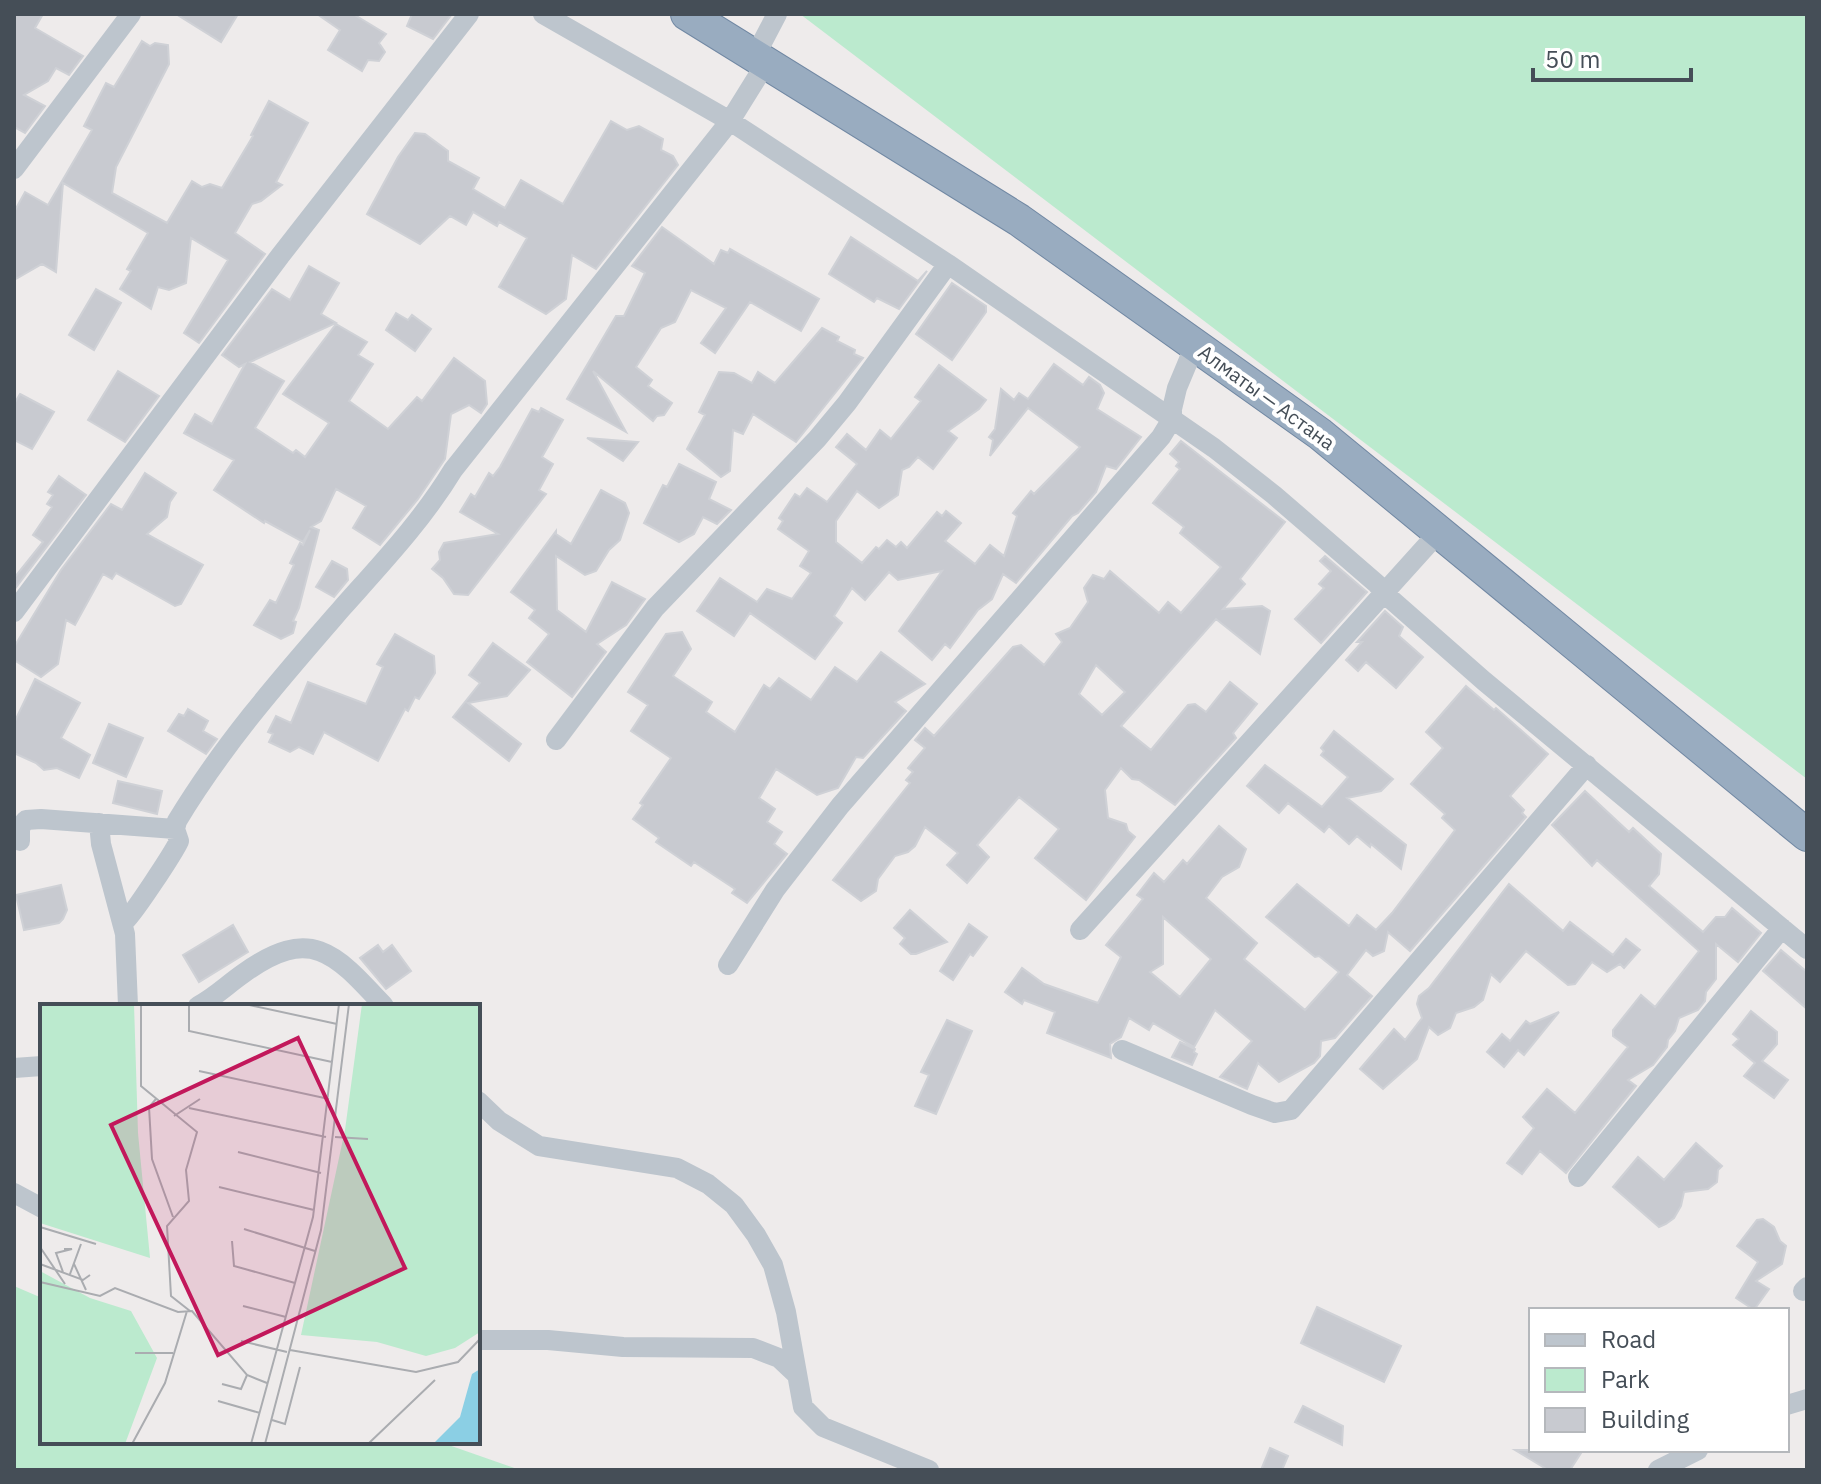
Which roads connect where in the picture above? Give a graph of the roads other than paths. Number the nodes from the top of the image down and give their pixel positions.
1 (131, 14) edge
2 (469, 14) edge
3 (543, 14) edge
4 (687, 14) edge
5 (777, 14) edge
6 (760, 59) junction
7 (730, 121) junction
8 (14, 169) edge
9 (948, 264) junction
10 (1195, 345) junction
11 (1172, 419) junction
12 (1439, 532) junction
13 (1385, 594) junction
14 (14, 612) edge
15 (556, 740) dead end
16 (1587, 765) junction
17 (99, 823) junction
18 (175, 829) junction
19 (1807, 835) edge
20 (20, 841) dead end
21 (123, 923) junction
22 (1782, 928) junction
23 (1080, 930) dead end
24 (1807, 949) edge
25 (728, 965) dead end
26 (128, 1004) edge
27 (201, 1004) edge
28 (382, 1004) edge
29 (1122, 1050) dead end
30 (40, 1066) edge
31 (14, 1068) edge
32 (480, 1103) edge
33 (1578, 1177) dead end
34 (14, 1193) edge
35 (40, 1207) edge
36 (480, 1340) edge
37 (796, 1374) junction
38 (1694, 1452) edge
39 (929, 1470) edge
40 (1658, 1470) edge

1 - 8 street
2 - 14 street
3 - 7 street
4 - 6 highway, Алматы — Астана
5 - 6 street
6 - 7 street
6 - 10 highway, Алматы — Астана
7 - 9 street
7 - 18 street
9 - 11 street
9 - 15 street
10 - 11 street
10 - 12 highway, Алматы — Астана
11 - 13 street
11 - 25 street
12 - 13 street
12 - 19 highway, Алматы — Астана
13 - 16 street
13 - 23 street
16 - 22 street
16 - 29 street
17 - 18 street
17 - 20 street
17 - 21 street
18 - 21 street
21 - 26 street
22 - 24 street
22 - 33 street
27 - 28 street
30 - 31 street
32 - 37 street
34 - 35 street
36 - 37 street
37 - 39 street
38 - 40 street

